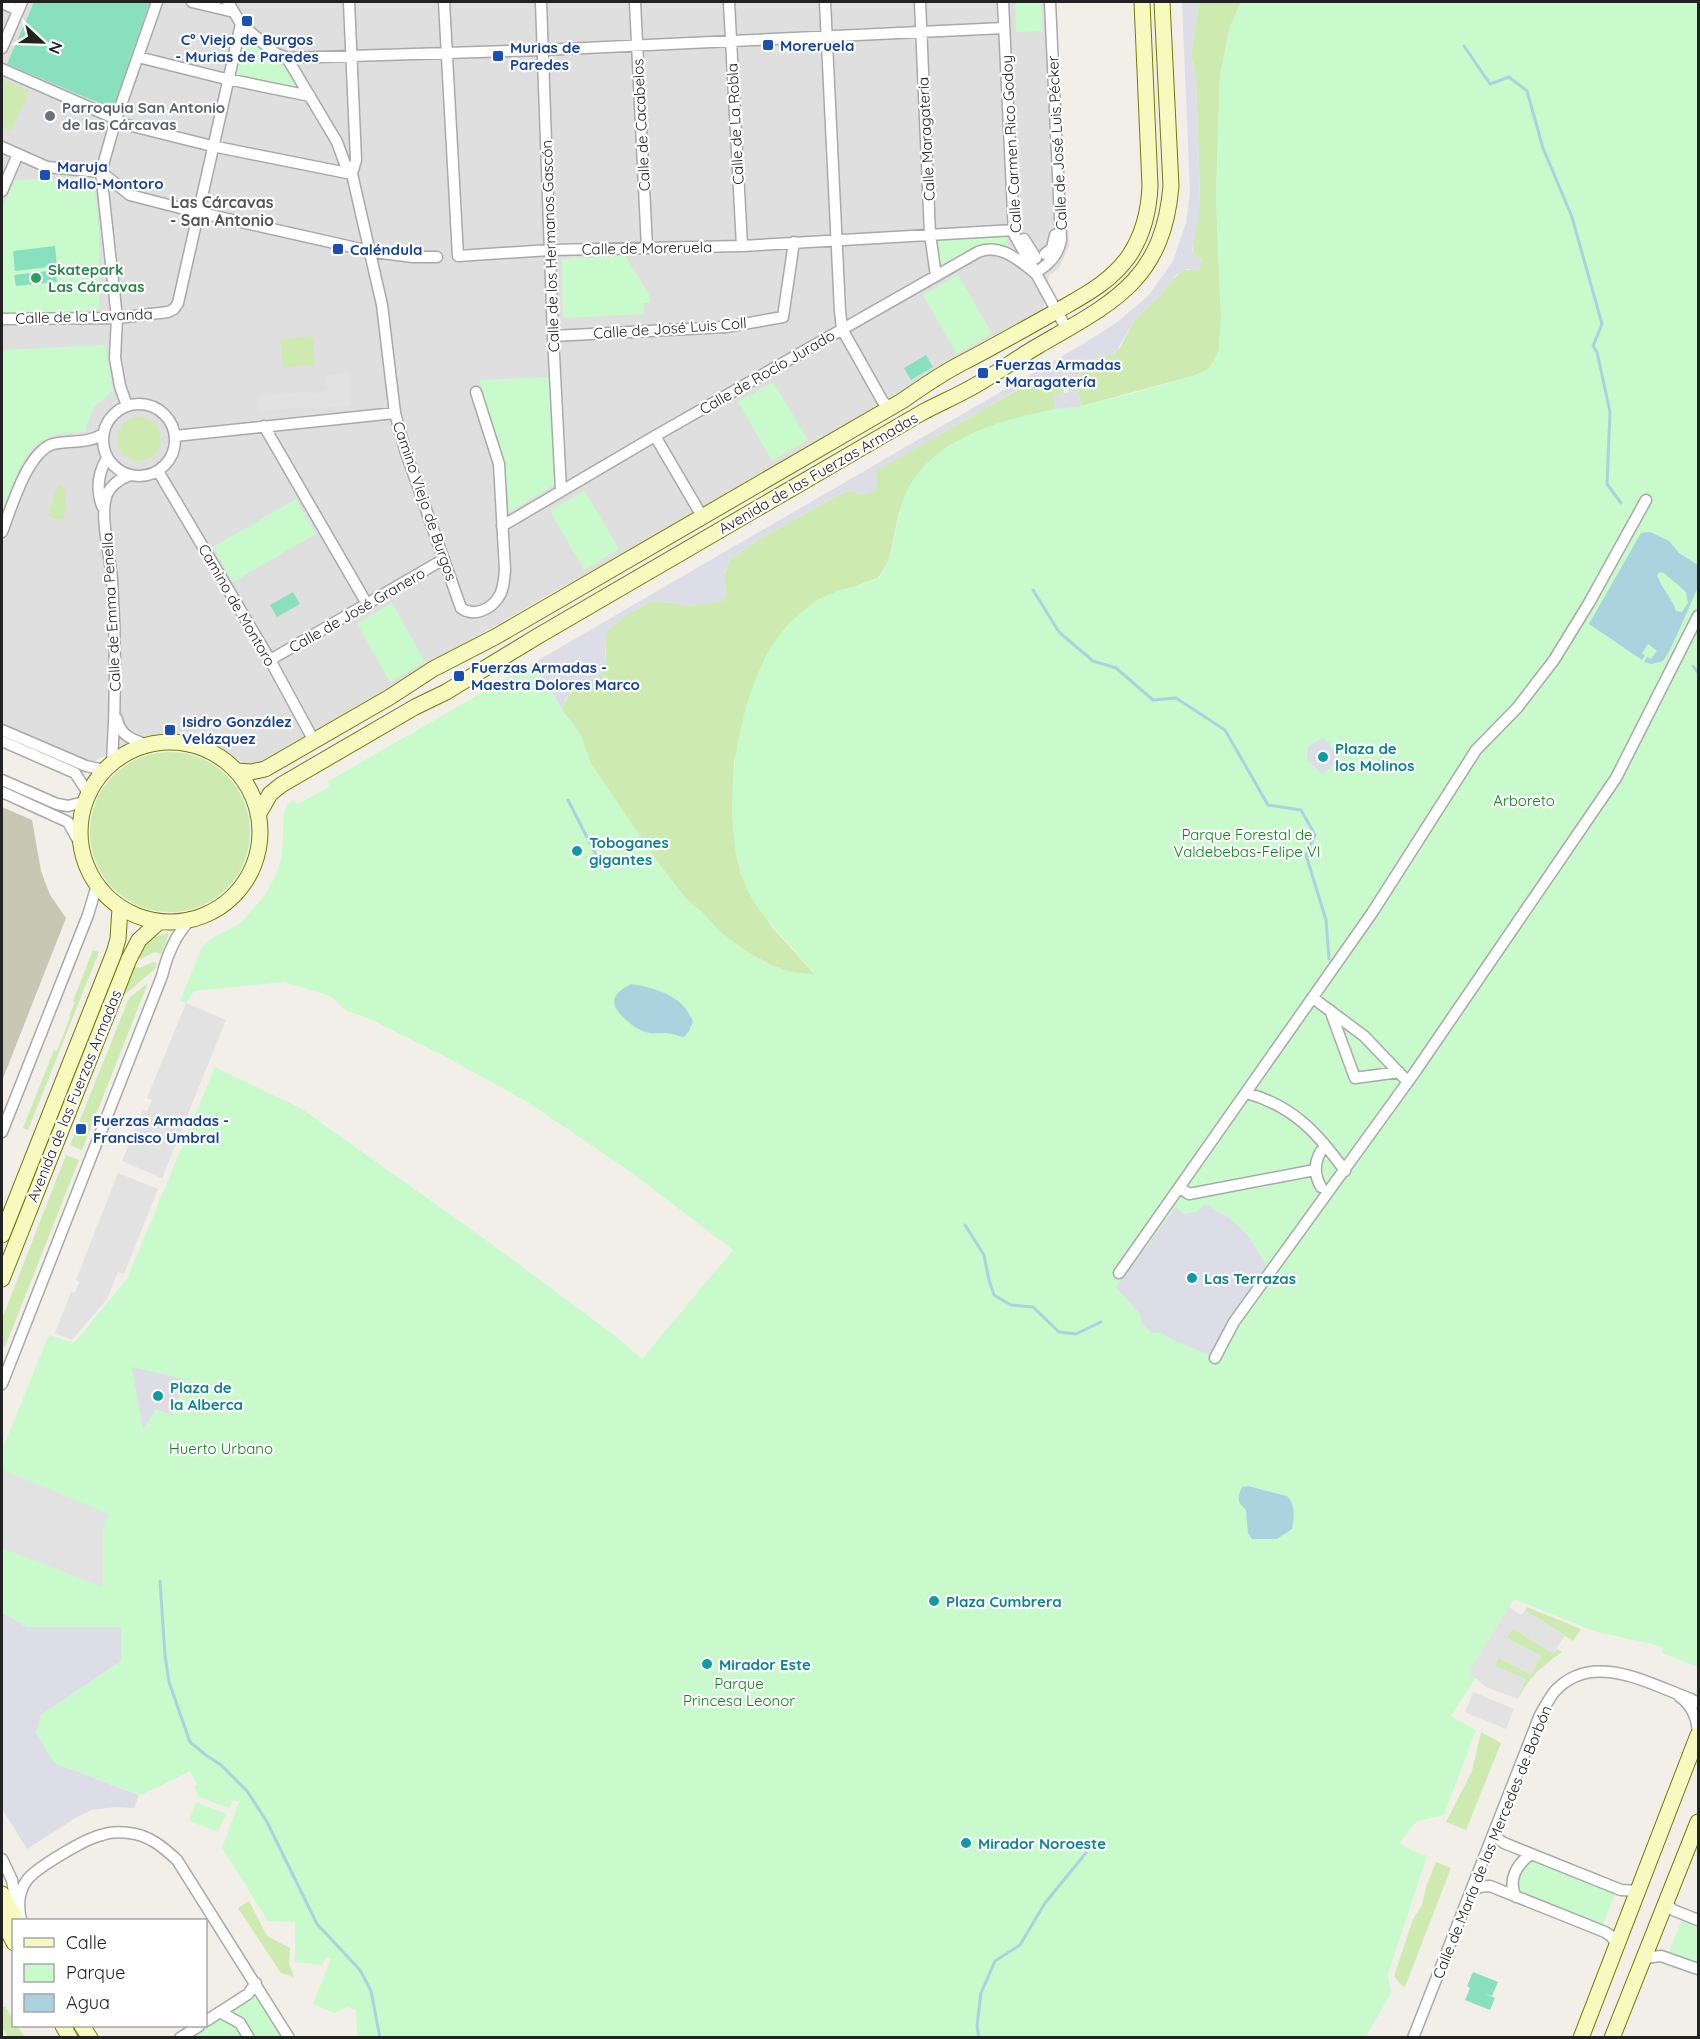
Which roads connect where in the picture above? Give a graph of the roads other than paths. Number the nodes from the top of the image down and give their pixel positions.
1 (157, 2) edge
2 (192, 2) edge
3 (444, 2) edge
4 (541, 2) edge
5 (635, 2) edge
6 (729, 2) edge
7 (825, 2) edge
8 (920, 2) edge
9 (1003, 2) edge
10 (1050, 2) edge
11 (1142, 2) edge
12 (1162, 2) edge
13 (2, 3) edge
14 (349, 5) edge
15 (20, 6) edge
16 (231, 7) edge
17 (241, 24) junction
18 (1004, 28) junction
19 (921, 32) junction
20 (826, 36) junction
21 (731, 41) junction
22 (637, 46) junction
23 (2, 48) edge
24 (543, 50) junction
25 (447, 52) junction
26 (353, 55) junction
27 (138, 57) junction
28 (287, 58) junction
29 (2, 69) edge
30 (227, 79) junction
31 (310, 96) junction
32 (116, 119) junction
33 (212, 146) junction
34 (2, 147) edge
35 (18, 154) junction
36 (101, 172) junction
37 (352, 174) junction
38 (2, 191) edge
39 (199, 212) junction
40 (1014, 230) junction
41 (930, 234) junction
42 (1055, 235) dead end
43 (1024, 239) dead end
44 (836, 240) junction
45 (794, 242) junction
46 (742, 246) junction
47 (647, 248) junction
48 (370, 250) junction
49 (550, 250) junction
50 (437, 257) dead end
51 (1035, 273) junction
52 (936, 276) junction
53 (1056, 311) junction
54 (117, 318) junction
55 (2, 320) edge
56 (1068, 328) junction
57 (843, 329) junction
58 (553, 336) junction
59 (476, 392) dead end
60 (127, 406) junction
61 (891, 407) junction
62 (395, 412) junction
63 (264, 426) junction
64 (103, 434) junction
65 (175, 436) junction
66 (655, 436) junction
67 (107, 458) junction
68 (158, 471) junction
69 (128, 476) junction
70 (561, 490) junction
71 (1646, 500) dead end
72 (104, 512) junction
73 (699, 518) junction
74 (502, 526) junction
75 (2, 532) edge
76 (444, 559) junction
77 (367, 604) junction
78 (1698, 616) edge
79 (270, 660) junction
80 (116, 713) junction
81 (2, 730) edge
82 (2, 741) edge
83 (314, 741) junction
84 (148, 745) junction
85 (108, 766) junction
86 (237, 771) junction
87 (2, 780) edge
88 (2, 792) edge
89 (86, 798) junction
90 (258, 815) junction
91 (79, 842) junction
92 (97, 885) junction
93 (120, 908) junction
94 (189, 921) junction
95 (159, 922) junction
96 (1313, 998) junction
97 (1330, 1010) junction
98 (1399, 1072) junction
99 (1408, 1082) junction
100 (1246, 1093) junction
101 (2, 1132) edge
102 (1321, 1151) dead end
103 (1315, 1170) junction
104 (1345, 1170) junction
105 (1322, 1187) dead end
106 (1180, 1188) junction
107 (2, 1236) edge
108 (1119, 1273) dead end
109 (2, 1279) edge
110 (1215, 1358) dead end
111 (2, 1384) edge
112 (1678, 1695) junction
113 (1698, 1704) edge
114 (1698, 1736) edge
115 (1698, 1822) edge
116 (1494, 1836) junction
117 (1531, 1854) junction
118 (2, 1859) edge
119 (1638, 1891) junction
120 (1472, 1893) junction
121 (2, 1894) edge
122 (1516, 1897) junction
123 (1666, 1903) junction
124 (2, 1919) edge
125 (18, 1919) edge
126 (19, 1919) edge
127 (19, 1919) edge
128 (1698, 1920) edge
129 (12, 1941) edge
130 (1617, 1945) junction
131 (1645, 1958) junction
132 (1698, 1969) edge
133 (256, 1983) junction
134 (220, 2012) junction
135 (207, 2020) edge
136 (196, 2027) edge
137 (180, 2037) edge
138 (249, 2037) edge
139 (289, 2037) edge
140 (1413, 2037) edge
141 (1581, 2037) edge
142 (1612, 2037) edge

1 - 27 street
2 - 16 street
3 - 25 street
4 - 24 street, Calle de los Hermanos Gascón
5 - 22 street, Calle de Cacabelos
6 - 21 street, Calle de La Robla
7 - 20 street
8 - 19 street, Calle Maragatería
9 - 18 street, Calle Carmen Rico Godoy
10 - 51 street, Calle de José Luis Pécker
11 - 53 street, Avenida de las Fuerzas Armadas
12 - 56 street, Avenida de las Fuerzas Armadas
13 - 15 street
14 - 26 street
15 - 23 street
16 - 17 street, Camino Viejo de Burgos
17 - 28 street, Camino Viejo de Burgos
17 - 30 street
18 - 19 street
18 - 40 street, Calle Carmen Rico Godoy
19 - 20 street
19 - 41 street, Calle Maragatería
20 - 21 street
20 - 44 street
21 - 22 street
21 - 46 street, Calle de La Robla
22 - 24 street
22 - 47 street, Calle de Cacabelos
24 - 25 street
24 - 49 street, Calle de los Hermanos Gascón
25 - 26 street
25 - 49 street, Calle de Moreruela
26 - 28 street
26 - 37 street
27 - 30 street
27 - 32 street
28 - 31 street, Camino Viejo de Burgos
29 - 32 street
30 - 31 street
30 - 33 street
31 - 37 street, Camino Viejo de Burgos
32 - 33 street
32 - 36 street
33 - 37 street
33 - 39 street
34 - 35 street
35 - 36 street
35 - 38 street
36 - 39 street
36 - 54 street
37 - 48 street, Camino Viejo de Burgos
39 - 48 street
39 - 54 street, Calle de la Lavanda
40 - 41 street, Calle de Moreruela
40 - 51 street, Calle Carmen Rico Godoy
41 - 44 street, Calle de Moreruela
41 - 52 street, Calle Maragatería
42 - 43 street
44 - 45 street, Calle de Moreruela
44 - 57 street
45 - 46 street, Calle de Moreruela
45 - 58 street, Calle de José Luis Coll
46 - 47 street, Calle de Moreruela
47 - 49 street, Calle de Moreruela
48 - 50 street
48 - 62 street, Camino Viejo de Burgos
49 - 58 street, Calle de los Hermanos Gascón
51 - 52 street, Calle de Rocío Jurado
51 - 53 street, Calle Carmen Rico Godoy
52 - 57 street, Calle de Rocío Jurado
53 - 56 street, Calle Carmen Rico Godoy
53 - 61 street, Avenida de las Fuerzas Armadas
54 - 55 street, Calle de la Lavanda
54 - 60 street
56 - 90 street, Avenida de las Fuerzas Armadas
57 - 61 street
57 - 66 street, Calle de Rocío Jurado
58 - 70 street, Calle de los Hermanos Gascón
59 - 74 street
60 - 64 street
60 - 65 street
61 - 73 street, Avenida de las Fuerzas Armadas
62 - 63 street
62 - 76 street, Camino Viejo de Burgos
63 - 65 street
63 - 77 street
64 - 67 street
64 - 75 street
65 - 68 street
66 - 70 street, Calle de Rocío Jurado
66 - 73 street
67 - 69 street
67 - 72 street, Calle de Emma Penella
68 - 69 street
68 - 79 street, Camino de Montoro
69 - 72 street, Calle de Emma Penella
70 - 74 street, Calle de Rocío Jurado
71 - 96 street
72 - 80 street, Calle de Emma Penella
73 - 83 street, Avenida de las Fuerzas Armadas
74 - 76 street, Camino Viejo de Burgos
76 - 77 street, Calle de José Granero
77 - 79 street, Calle de José Granero
78 - 99 street
79 - 83 street, Camino de Montoro
80 - 84 street, Calle de Emma Penella
80 - 85 street, Calle de Emma Penella
81 - 85 street
82 - 89 street
83 - 86 street, Avenida de las Fuerzas Armadas
84 - 85 street
84 - 86 street
85 - 89 street
86 - 90 street
87 - 89 street
88 - 91 street
89 - 91 street
90 - 94 street
91 - 92 street
92 - 93 street
92 - 101 street
93 - 95 street
93 - 107 street, Avenida de las Fuerzas Armadas
94 - 95 street
94 - 111 street
95 - 109 street, Avenida de las Fuerzas Armadas
96 - 97 street
96 - 100 street
97 - 98 street
97 - 98 street
98 - 99 street
99 - 104 street
100 - 104 street
100 - 106 street
102 - 103 street
103 - 105 street
103 - 106 street
104 - 110 street
106 - 108 street
112 - 113 street, Calle de María de las Mercedes de Borbón
112 - 114 street
112 - 116 street, Calle de María de las Mercedes de Borbón
114 - 119 street
115 - 123 street
116 - 117 street
116 - 120 street, Calle de María de las Mercedes de Borbón
117 - 119 street
117 - 122 street
118 - 126 street
119 - 130 street
120 - 122 street
120 - 140 street, Calle de María de las Mercedes de Borbón
121 - 125 street
122 - 130 street
123 - 128 street
123 - 131 street
124 - 129 street
127 - 133 street
130 - 141 street
131 - 132 street
131 - 142 street
133 - 134 street
133 - 139 street
134 - 135 street
134 - 138 street
136 - 137 street

